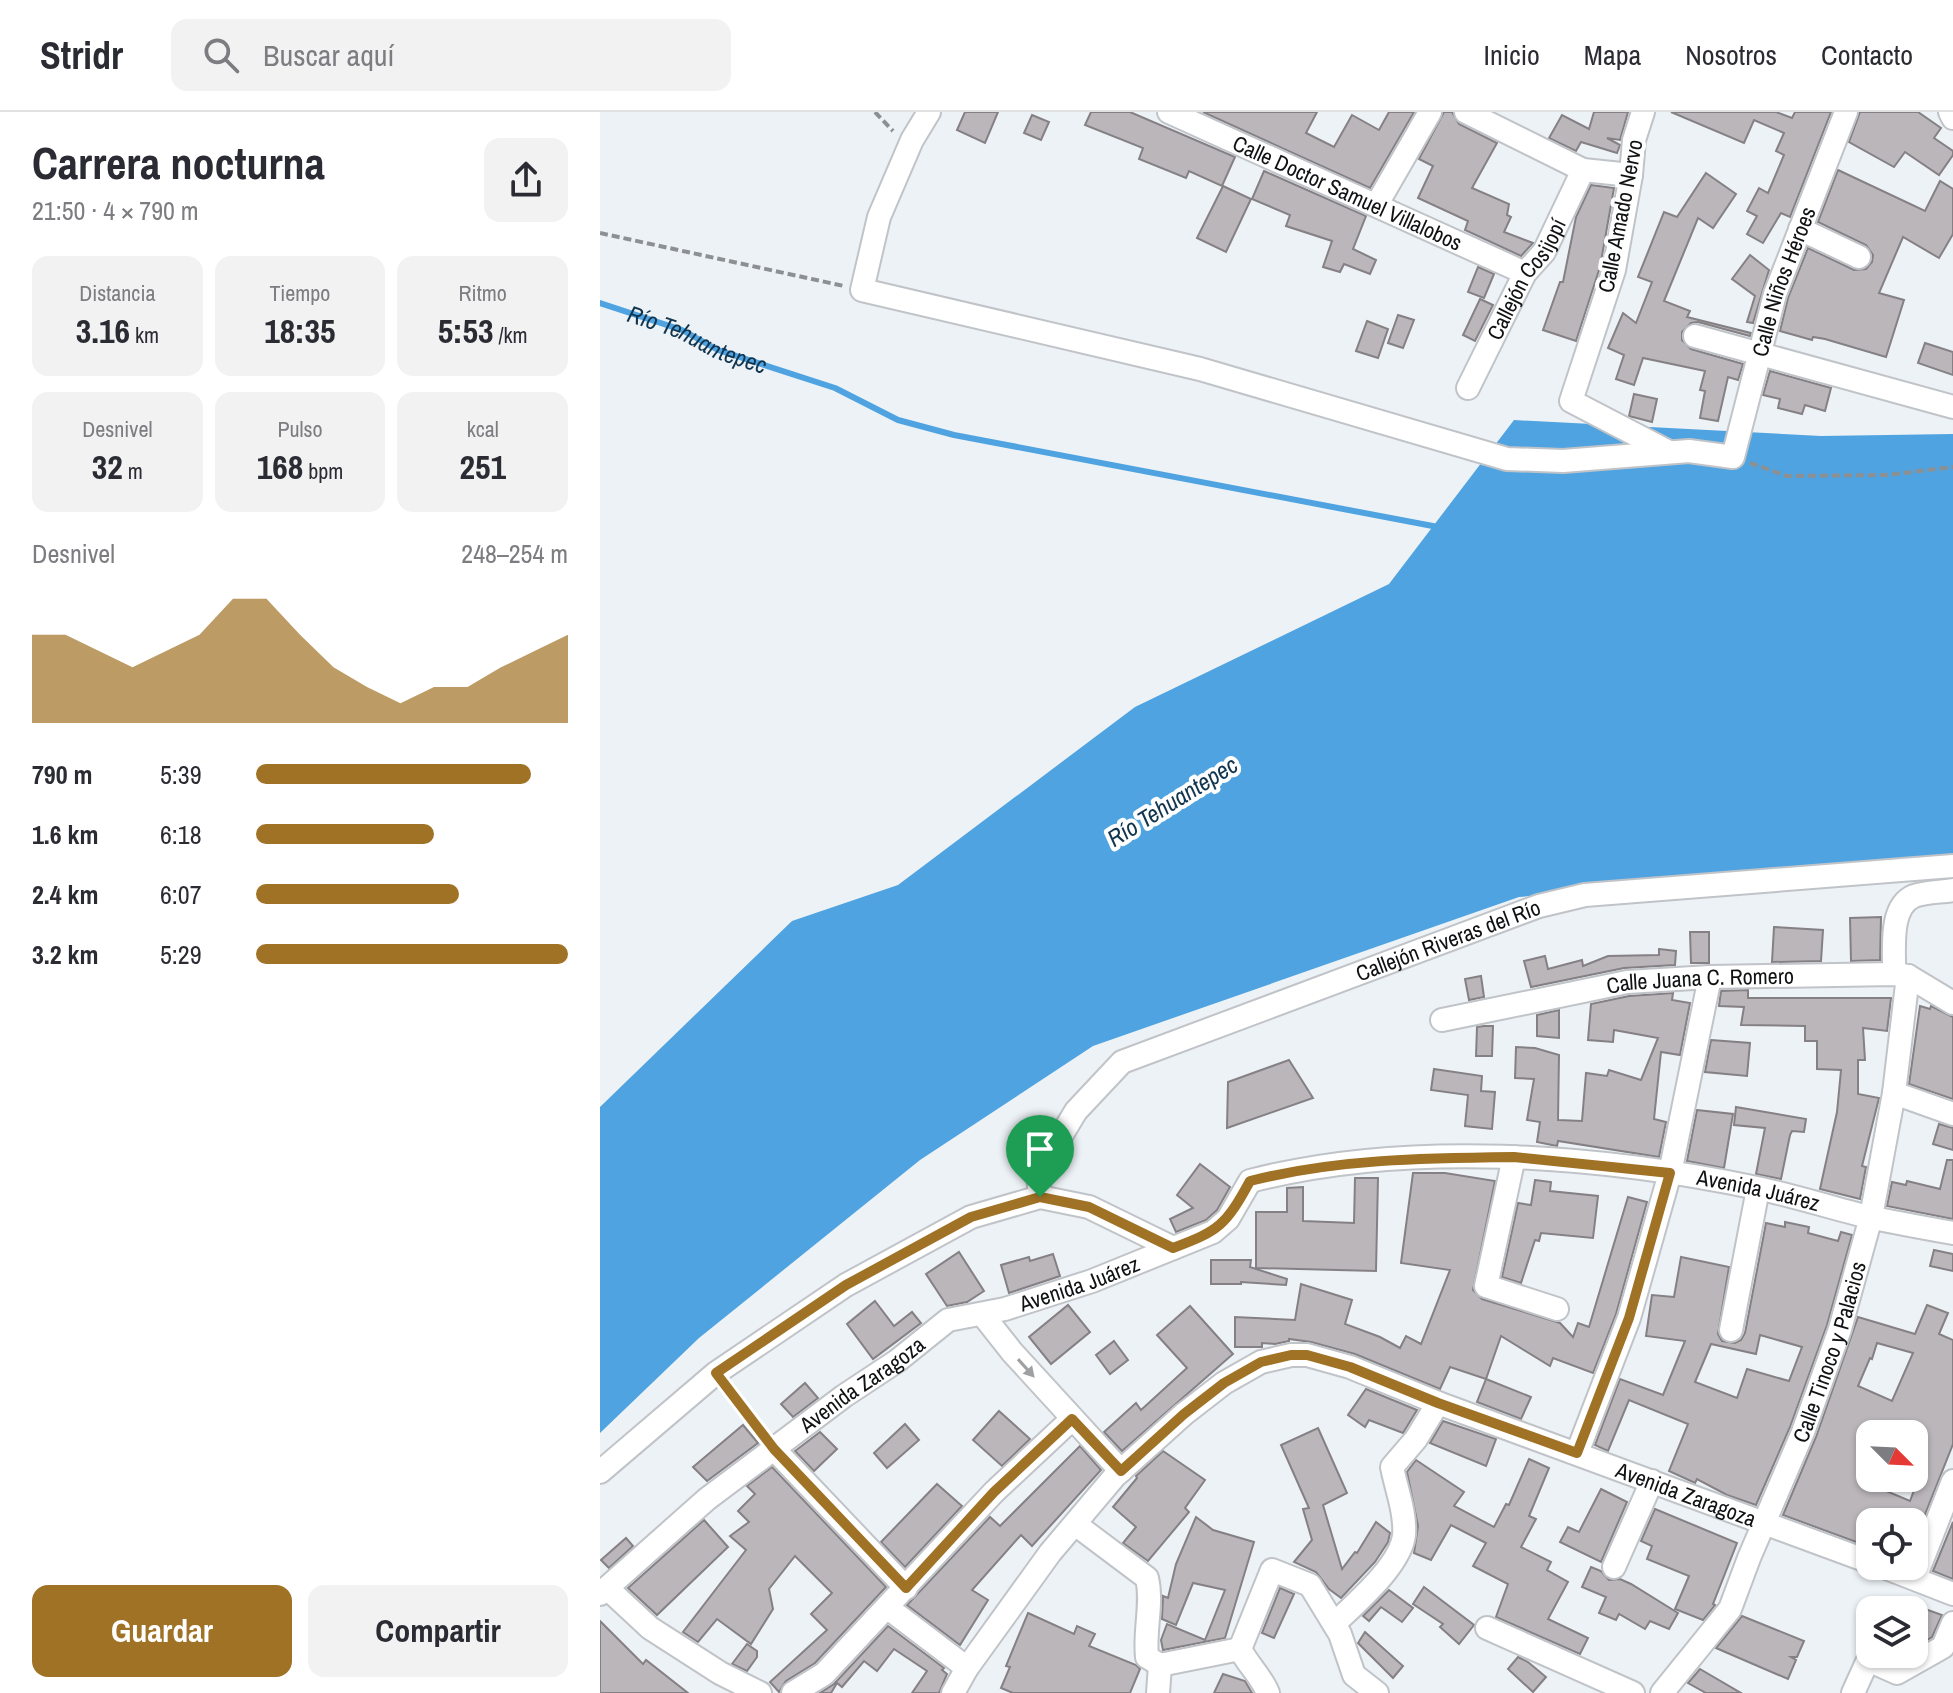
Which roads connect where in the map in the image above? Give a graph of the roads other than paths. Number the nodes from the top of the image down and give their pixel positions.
1 (929, 112) edge
2 (1169, 112) edge
3 (1430, 112) edge
4 (1466, 112) edge
5 (1643, 112) edge
6 (1846, 112) edge
7 (1950, 112) edge
8 (1953, 118) edge
9 (1583, 170) junction
10 (1631, 175) junction
11 (1377, 204) junction
12 (1800, 229) junction
13 (1859, 257) dead end
14 (1525, 273) junction
15 (1695, 336) dead end
16 (1760, 355) junction
17 (1468, 388) dead end
18 (1953, 407) edge
19 (1669, 452) junction
20 (1953, 866) edge
21 (1953, 890) edge
22 (1901, 975) junction
23 (1710, 977) junction
24 (1953, 1003) edge
25 (1442, 1020) dead end
26 (1894, 1093) junction
27 (1953, 1114) edge
28 (1514, 1157) junction
29 (1670, 1173) junction
30 (1758, 1189) junction
31 (1040, 1197) junction
32 (1871, 1217) junction
33 (1953, 1233) edge
34 (1173, 1248) junction
35 (1557, 1309) dead end
36 (982, 1314) junction
37 (1731, 1330) dead end
38 (1438, 1403) junction
39 (1072, 1419) junction
40 (774, 1449) junction
41 (1577, 1453) junction
42 (1121, 1471) junction
43 (600, 1472) edge
44 (1652, 1481) junction
45 (1953, 1481) edge
46 (1763, 1523) junction
47 (1075, 1524) junction
48 (1928, 1545) edge
49 (1856, 1557) edge
50 (1614, 1567) dead end
51 (1920, 1580) edge
52 (906, 1588) junction
53 (603, 1591) edge
54 (1953, 1594) edge
55 (888, 1608) junction
56 (1953, 1623) edge
57 (1334, 1624) junction
58 (1487, 1628) dead end
59 (1240, 1649) junction
60 (1160, 1665) junction
61 (967, 1668) junction
62 (1357, 1684) edge
63 (1855, 1689) edge
64 (760, 1693) edge
65 (793, 1693) edge
66 (953, 1693) edge
67 (1158, 1693) edge
68 (1268, 1693) edge
69 (1377, 1693) edge
70 (1633, 1693) edge
71 (1662, 1693) edge

1 - 19 street
2 - 11 street, Calle Doctor Samuel Villalobos
3 - 11 street
4 - 9 street
5 - 10 street, Calle Amado Nervo
6 - 12 street, Calle Niños Héroes
7 - 8 street
9 - 10 street
9 - 14 street, Callejón Cosijopí
10 - 19 street, Calle Amado Nervo
11 - 14 street, Calle Doctor Samuel Villalobos
12 - 13 street
12 - 16 street, Calle Niños Héroes
14 - 17 street, Callejón Cosijopí
15 - 16 street
16 - 18 street
16 - 19 street, Calle Niños Héroes
20 - 31 street, Callejón Riveras del Río
21 - 22 street, Calle Tinoco y Palacios
22 - 23 street, Calle Juana C. Romero
22 - 24 street
22 - 26 street, Calle Tinoco y Palacios
23 - 25 street, Calle Juana C. Romero
23 - 29 street
26 - 27 street
26 - 32 street, Calle Tinoco y Palacios
28 - 29 street, Avenida Juárez
28 - 34 street, Avenida Juárez
28 - 35 street
29 - 30 street, Avenida Juárez
29 - 41 street
30 - 32 street, Avenida Juárez
30 - 37 street
31 - 34 street
31 - 43 street
32 - 33 street, Avenida Juárez
32 - 46 street, Calle Tinoco y Palacios
34 - 36 street, Avenida Juárez
36 -> 39 street
36 - 40 street, Avenida Zaragoza
38 - 41 street, Avenida Zaragoza
38 - 42 street, Avenida Zaragoza
38 - 57 street
39 - 42 street
39 - 52 street
40 - 52 street
40 - 53 street, Avenida Zaragoza
41 - 44 street, Avenida Zaragoza
42 - 47 street, Avenida Zaragoza
44 - 46 street, Avenida Zaragoza
44 - 50 street
45 - 48 street
46 - 49 street, Avenida Zaragoza
46 - 71 street, Calle Tinoco y Palacios
47 - 60 street
47 - 61 street, Avenida Zaragoza
51 - 54 street
52 - 55 street
53 - 64 street
55 - 61 street
55 - 65 street
56 - 63 street
57 - 59 street
57 - 62 street
58 - 70 street
59 - 60 street
59 - 68 street
60 - 67 street
61 - 66 street, Avenida Zaragoza
62 - 69 street

